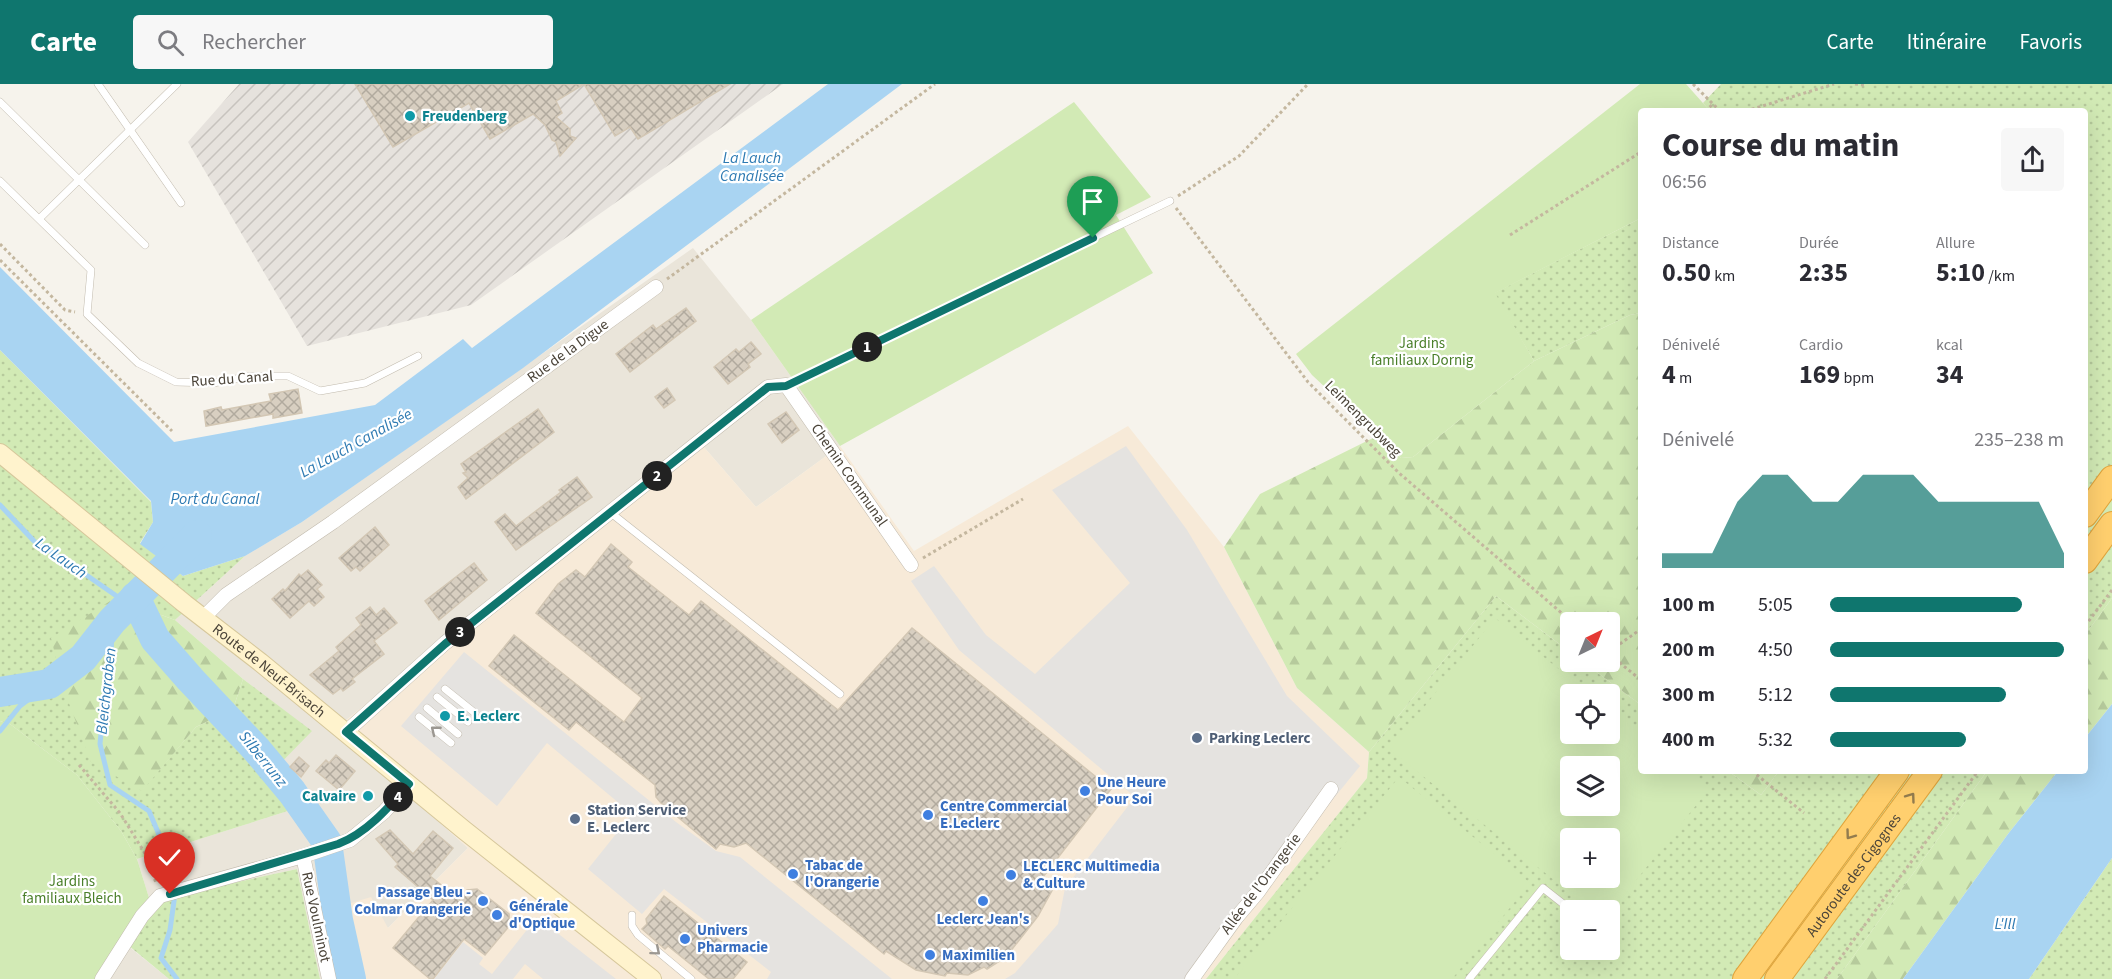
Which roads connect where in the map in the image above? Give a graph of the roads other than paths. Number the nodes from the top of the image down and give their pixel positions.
1 (98, 84) edge
2 (177, 84) edge
3 (0, 102) edge
4 (130, 129) junction
5 (78, 180) junction
6 (0, 181) edge
7 (1170, 201) road end
8 (181, 203) dead end
9 (40, 218) junction
10 (145, 245) dead end
11 (656, 287) road end
12 (418, 356) dead end
13 (786, 386) junction
14 (0, 453) edge
15 (2112, 478) edge
16 (2088, 511) edge
17 (611, 513) junction
18 (2112, 524) edge
19 (2088, 557) edge
20 (911, 565) road end
21 (203, 618) junction
22 (445, 689) dead end
23 (840, 694) dead end
24 (437, 697) dead end
25 (427, 708) dead end
26 (475, 713) dead end
27 (419, 717) dead end
28 (468, 722) dead end
29 (346, 732) junction
30 (458, 734) dead end
31 (451, 743) dead end
32 (1895, 774) edge
33 (1928, 774) edge
34 (409, 784) junction
35 (1331, 789) dead end
36 (309, 854) junction
37 (1560, 901) edge
38 (632, 915) dead end
39 (102, 979) edge
40 (329, 979) edge
41 (652, 979) edge
42 (691, 979) edge
43 (1192, 979) edge
44 (1468, 979) edge
45 (1745, 979) edge
46 (1777, 979) edge

1 - 4 lane
2 - 4 lane
3 - 5 lane
4 - 5 lane
4 - 8 lane
5 - 9 lane
5 - 10 lane
6 - 9 lane
7 - 13 lane
9 - 12 lane, Rue du Canal
11 - 21 street, Rue de la Digue
13 - 17 street
13 - 20 street, Chemin Communal
14 - 21 main road, Route de Neuf-Brisach
15 - 16 highway
17 - 23 lane
17 - 29 street
18 - 19 highway
21 - 29 main road, Route de Neuf-Brisach
22 - 26 lane
24 - 28 lane
25 - 30 lane
31 -> 27 lane
29 - 34 main road, Route de Neuf-Brisach
32 -> 45 highway, Autoroute des Cigognes
46 -> 33 highway, Autoroute des Cigognes
34 - 36 street
34 - 41 main road, Route de Neuf-Brisach
35 - 43 street, Allée de l'Orangerie
36 - 39 street
36 - 40 street, Rue Voulminot
37 - 44 lane
38 -> 42 lane

